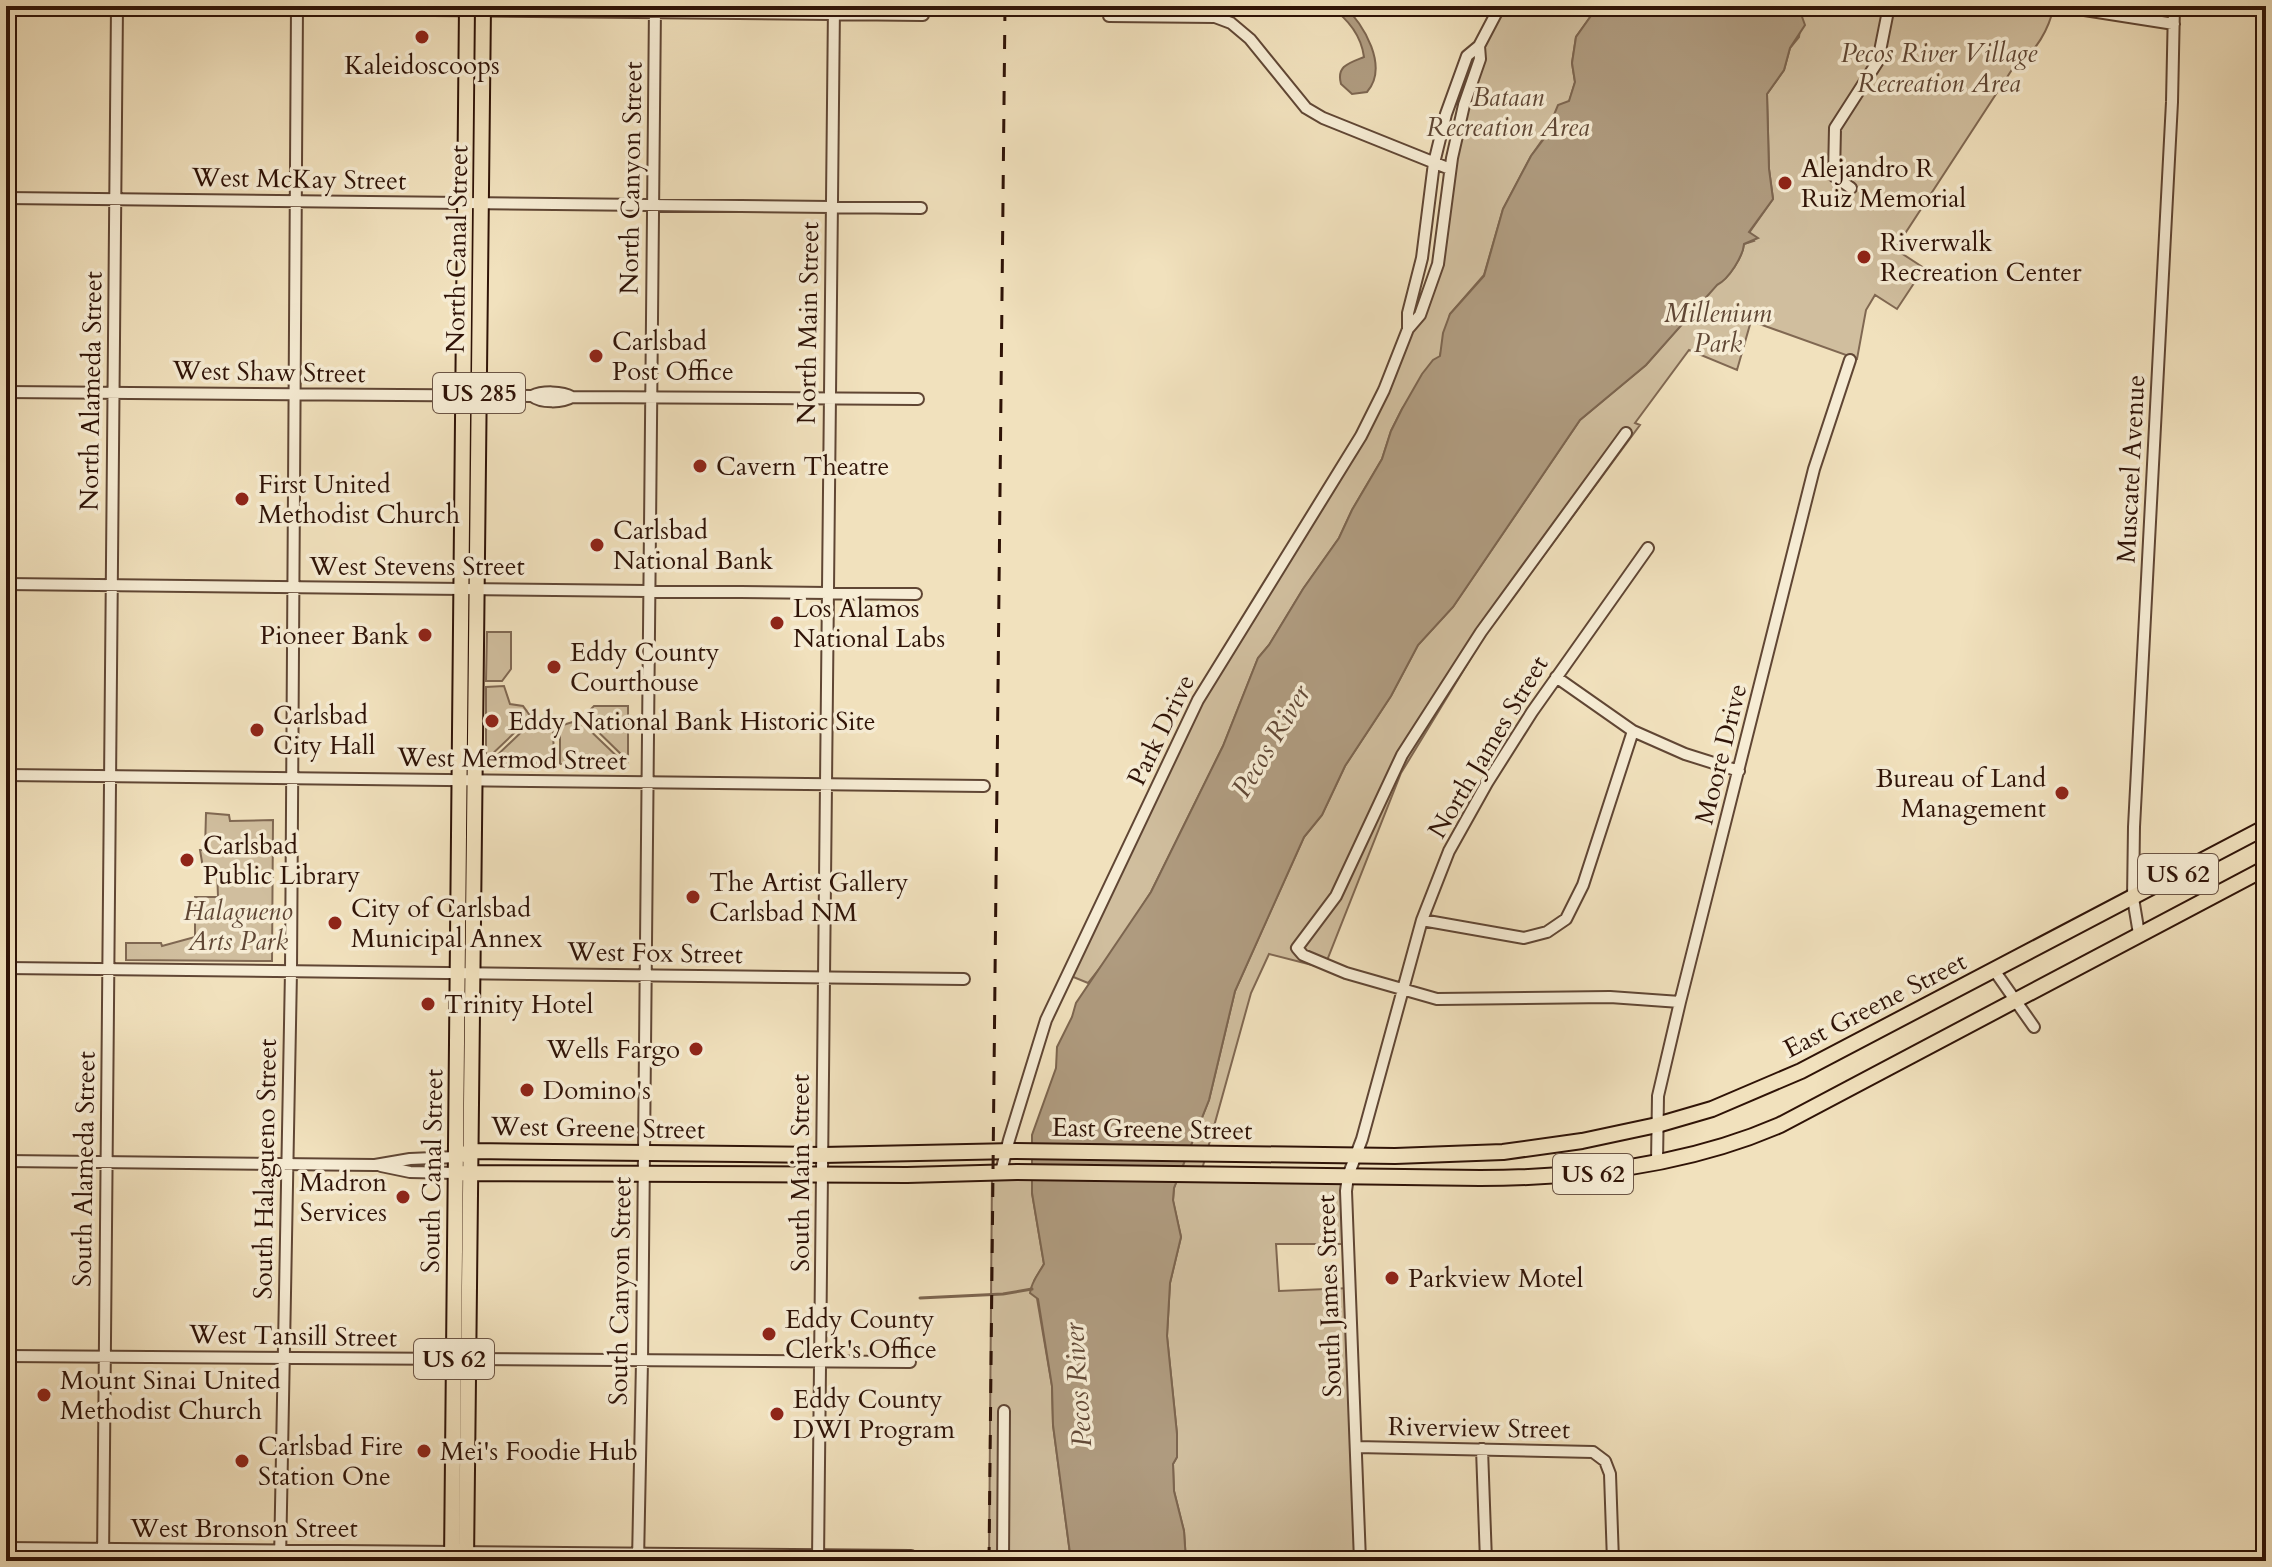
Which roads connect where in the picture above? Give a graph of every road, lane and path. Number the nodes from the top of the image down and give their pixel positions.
1 (44, 6) edge
2 (117, 6) edge
3 (1500, 6) edge
4 (1889, 6) edge
5 (2059, 6) edge
6 (2161, 6) edge
7 (297, 7) edge
8 (2174, 7) edge
9 (475, 8) edge
10 (655, 9) edge
11 (834, 10) edge
12 (923, 15) dead end
13 (1109, 16) dead end
14 (2174, 24) junction
15 (1479, 46) junction
16 (1434, 163) junction
17 (1450, 169) junction
18 (1851, 188) dead end
19 (6, 198) edge
20 (115, 199) junction
21 (294, 201) junction
22 (465, 203) junction
23 (482, 203) junction
24 (653, 205) junction
25 (832, 207) junction
26 (921, 208) dead end
27 (1408, 329) junction
28 (1850, 360) dead end
29 (6, 392) edge
30 (113, 392) junction
31 (293, 394) junction
32 (471, 395) junction
33 (650, 398) junction
34 (829, 398) junction
35 (918, 399) dead end
36 (1626, 433) dead end
37 (1648, 548) dead end
38 (6, 584) edge
39 (111, 585) junction
40 (292, 587) junction
41 (469, 588) junction
42 (648, 590) junction
43 (827, 593) junction
44 (916, 594) dead end
45 (1556, 677) junction
46 (1633, 731) junction
47 (1739, 771) junction
48 (6, 775) edge
49 (110, 777) junction
50 (291, 778) junction
51 (467, 781) junction
52 (646, 782) junction
53 (825, 784) junction
54 (984, 786) dead end
55 (2266, 827) edge
56 (2266, 868) edge
57 (2133, 898) junction
58 (1422, 920) junction
59 (2139, 934) junction
60 (6, 968) edge
61 (107, 969) junction
62 (1994, 970) junction
63 (291, 971) junction
64 (465, 972) junction
65 (645, 976) junction
66 (823, 977) junction
67 (964, 979) dead end
68 (1402, 989) junction
69 (2015, 1000) junction
70 (1680, 1002) junction
71 (2034, 1027) dead end
72 (1657, 1125) junction
73 (471, 1151) junction
74 (1014, 1151) junction
75 (644, 1153) junction
76 (1481, 1153) junction
77 (822, 1155) junction
78 (1356, 1156) junction
79 (456, 1157) junction
80 (6, 1161) edge
81 (106, 1162) junction
82 (1657, 1162) junction
83 (286, 1164) junction
84 (375, 1165) junction
85 (1001, 1172) junction
86 (464, 1173) junction
87 (643, 1174) junction
88 (822, 1175) junction
89 (1348, 1176) junction
90 (1480, 1178) junction
91 (6, 1356) edge
92 (104, 1357) junction
93 (283, 1358) junction
94 (462, 1360) junction
95 (642, 1361) junction
96 (820, 1362) junction
97 (910, 1362) dead end
98 (1004, 1411) dead end
99 (1356, 1447) junction
100 (1482, 1449) junction
101 (6, 1548) edge
102 (103, 1555) edge
103 (280, 1556) edge
104 (911, 1556) dead end
105 (459, 1557) edge
106 (638, 1558) edge
107 (818, 1558) edge
108 (1003, 1561) edge
109 (1360, 1561) edge
110 (1486, 1561) edge
111 (1613, 1561) edge

1 - 2 street
2 - 7 street
2 - 20 street, North Alameda Street
3 - 15 street, Park Drive
4 - 18 street
5 - 14 street
6 - 8 street
7 - 9 street
7 - 21 street, South Halagueno Street
8 - 14 street, Muscatel Avenue
9 - 10 street
9 - 22 highway, North Canal Street / US 285
9 - 23 highway, North Canal Street / US 285
10 - 11 street
10 - 24 street, North Canyon Street
11 - 12 street
11 - 25 street, North Main Street
13 - 16 street
14 - 57 street, Muscatel Avenue
15 - 16 street, Park Drive
15 - 17 street, Park Drive
16 - 17 street
16 - 27 street, Park Drive
17 - 27 street, Park Drive
19 - 20 street, West McKay Street
20 - 21 street, West McKay Street
20 - 30 street, North Alameda Street
21 - 22 street, West McKay Street
21 - 31 street, South Halagueno Street
22 - 23 street, West McKay Street
22 - 32 highway, North Canal Street / US 285
23 - 24 street, West McKay Street
23 - 32 highway, North Canal Street / US 285
24 - 25 street, West McKay Street
24 - 33 street, North Canyon Street
25 - 26 street, West McKay Street
25 - 34 street, North Main Street
27 - 74 street, Park Drive
28 - 47 street, Moore Drive
29 - 30 street, West Shaw Street
30 - 31 street, West Shaw Street
30 - 39 street, North Alameda Street
31 - 32 street, West Shaw Street
31 - 40 street, South Halagueno Street
32 - 33 street, West Shaw Street
32 - 41 highway, North Canal Street / US 285
33 - 34 street, West Shaw Street
33 - 42 street, North Canyon Street
34 - 35 street, West Shaw Street
34 - 43 street, North Main Street
36 - 68 street
37 - 45 street, North James Street
38 - 39 street, West Stevens Street
39 - 40 street, West Stevens Street
39 - 49 street, North Alameda Street
40 - 41 street, West Stevens Street
40 - 50 street, South Halagueno Street
41 - 42 street, West Stevens Street
41 - 51 highway, North Canal Street / US 285
42 - 43 street, West Stevens Street
42 - 52 street, North Canyon Street
43 - 44 street, West Stevens Street
43 - 53 street, North Main Street
45 - 46 street
45 - 58 street, North James Street
46 - 47 street
46 - 58 street
47 - 70 street, Moore Drive
48 - 49 street, West Mermod Street
49 - 50 street, West Mermod Street
49 - 61 street, South Alameda Street
50 - 51 street, West Mermod Street
50 - 63 street, South Halagueno Street
51 - 52 street, West Mermod Street
51 - 64 highway, South Canal Street / US 285
52 - 53 street, West Mermod Street
52 - 65 street, South Canyon Street
53 - 54 street, West Mermod Street
53 - 66 street, South Main Street
55 - 57 highway, East Greene Street / US 62
56 - 59 highway, East Greene Street / US 62
57 - 59 street, Muscatel Avenue
57 - 62 highway, East Greene Street / US 62
58 - 68 street, North James Street
59 - 69 highway, East Greene Street / US 62
60 - 61 street, West Fox Street
61 - 63 street, West Fox Street
61 - 81 street, South Alameda Street
62 - 69 street
62 - 72 highway, East Greene Street / US 62
63 - 64 street, West Fox Street
63 - 83 street, South Halagueno Street
64 - 65 street, West Fox Street
64 - 73 highway, South Canal Street / US 285
64 - 79 highway, South Canal Street / US 285
65 - 66 street, West Fox Street
65 - 75 street, South Canyon Street
66 - 67 street, West Fox Street
66 - 77 street, South Main Street
68 - 70 street
68 - 78 street, South James Street
69 - 71 street
69 - 82 highway, East Greene Street / US 62
70 - 72 street, Moore Drive
72 - 76 highway, East Greene Street / US 62
72 - 82 street, Moore Drive
73 - 75 highway, West Greene Street / US 62
73 - 79 highway, West Greene Street / US 62
73 - 86 highway, South Canal Street / US 285
74 - 77 highway, East Greene Street / US 62
74 - 78 highway, East Greene Street / US 62
74 - 85 street, Park Drive
75 - 77 highway, West Greene Street / US 62
75 - 87 street, South Canyon Street
76 - 78 highway, East Greene Street / US 62
76 - 90 highway
77 - 88 street, South Main Street
78 - 89 street, South James Street
79 - 84 street, West Greene Street
79 - 86 highway, South Canal Street / US 62
80 - 81 street, West Greene Street
81 - 83 street, West Greene Street
81 - 92 street, South Alameda Street
82 - 90 highway, East Greene Street / US 62
83 - 84 street, West Greene Street
83 - 93 street, South Halagueno Street
84 - 86 street, West Greene Street
85 - 88 highway, East Greene Street / US 62
85 - 89 highway, East Greene Street / US 62
86 - 87 highway, West Greene Street / US 62
86 - 94 highway, South Canal Street / US 62
87 - 88 highway, West Greene Street / US 62
87 - 95 street, South Canyon Street
88 - 96 street, South Main Street
89 - 90 highway, East Greene Street / US 62
89 - 99 street, South James Street
91 - 92 street, West Tansill Street
92 - 93 street, West Tansill Street
92 - 102 street, South Alameda Street
93 - 94 street, West Tansill Street
93 - 103 street, South Halagueno Street
94 - 95 street, West Tansill Street
94 - 105 highway, South Canal Street / US 62
95 - 96 street, West Tansill Street
95 - 106 street, South Canyon Street
96 - 97 street, West Tansill Street
96 - 107 street, South Main Street
98 - 108 street
99 - 100 street, Riverview Street
99 - 109 street, South James Street
100 - 110 street
100 - 111 street, Riverview Street
101 - 102 street, West Bronson Street
102 - 103 street, West Bronson Street
103 - 105 street, West Bronson Street
104 - 107 street, West Bronson Street
105 - 106 street, West Bronson Street
106 - 107 street, West Bronson Street

